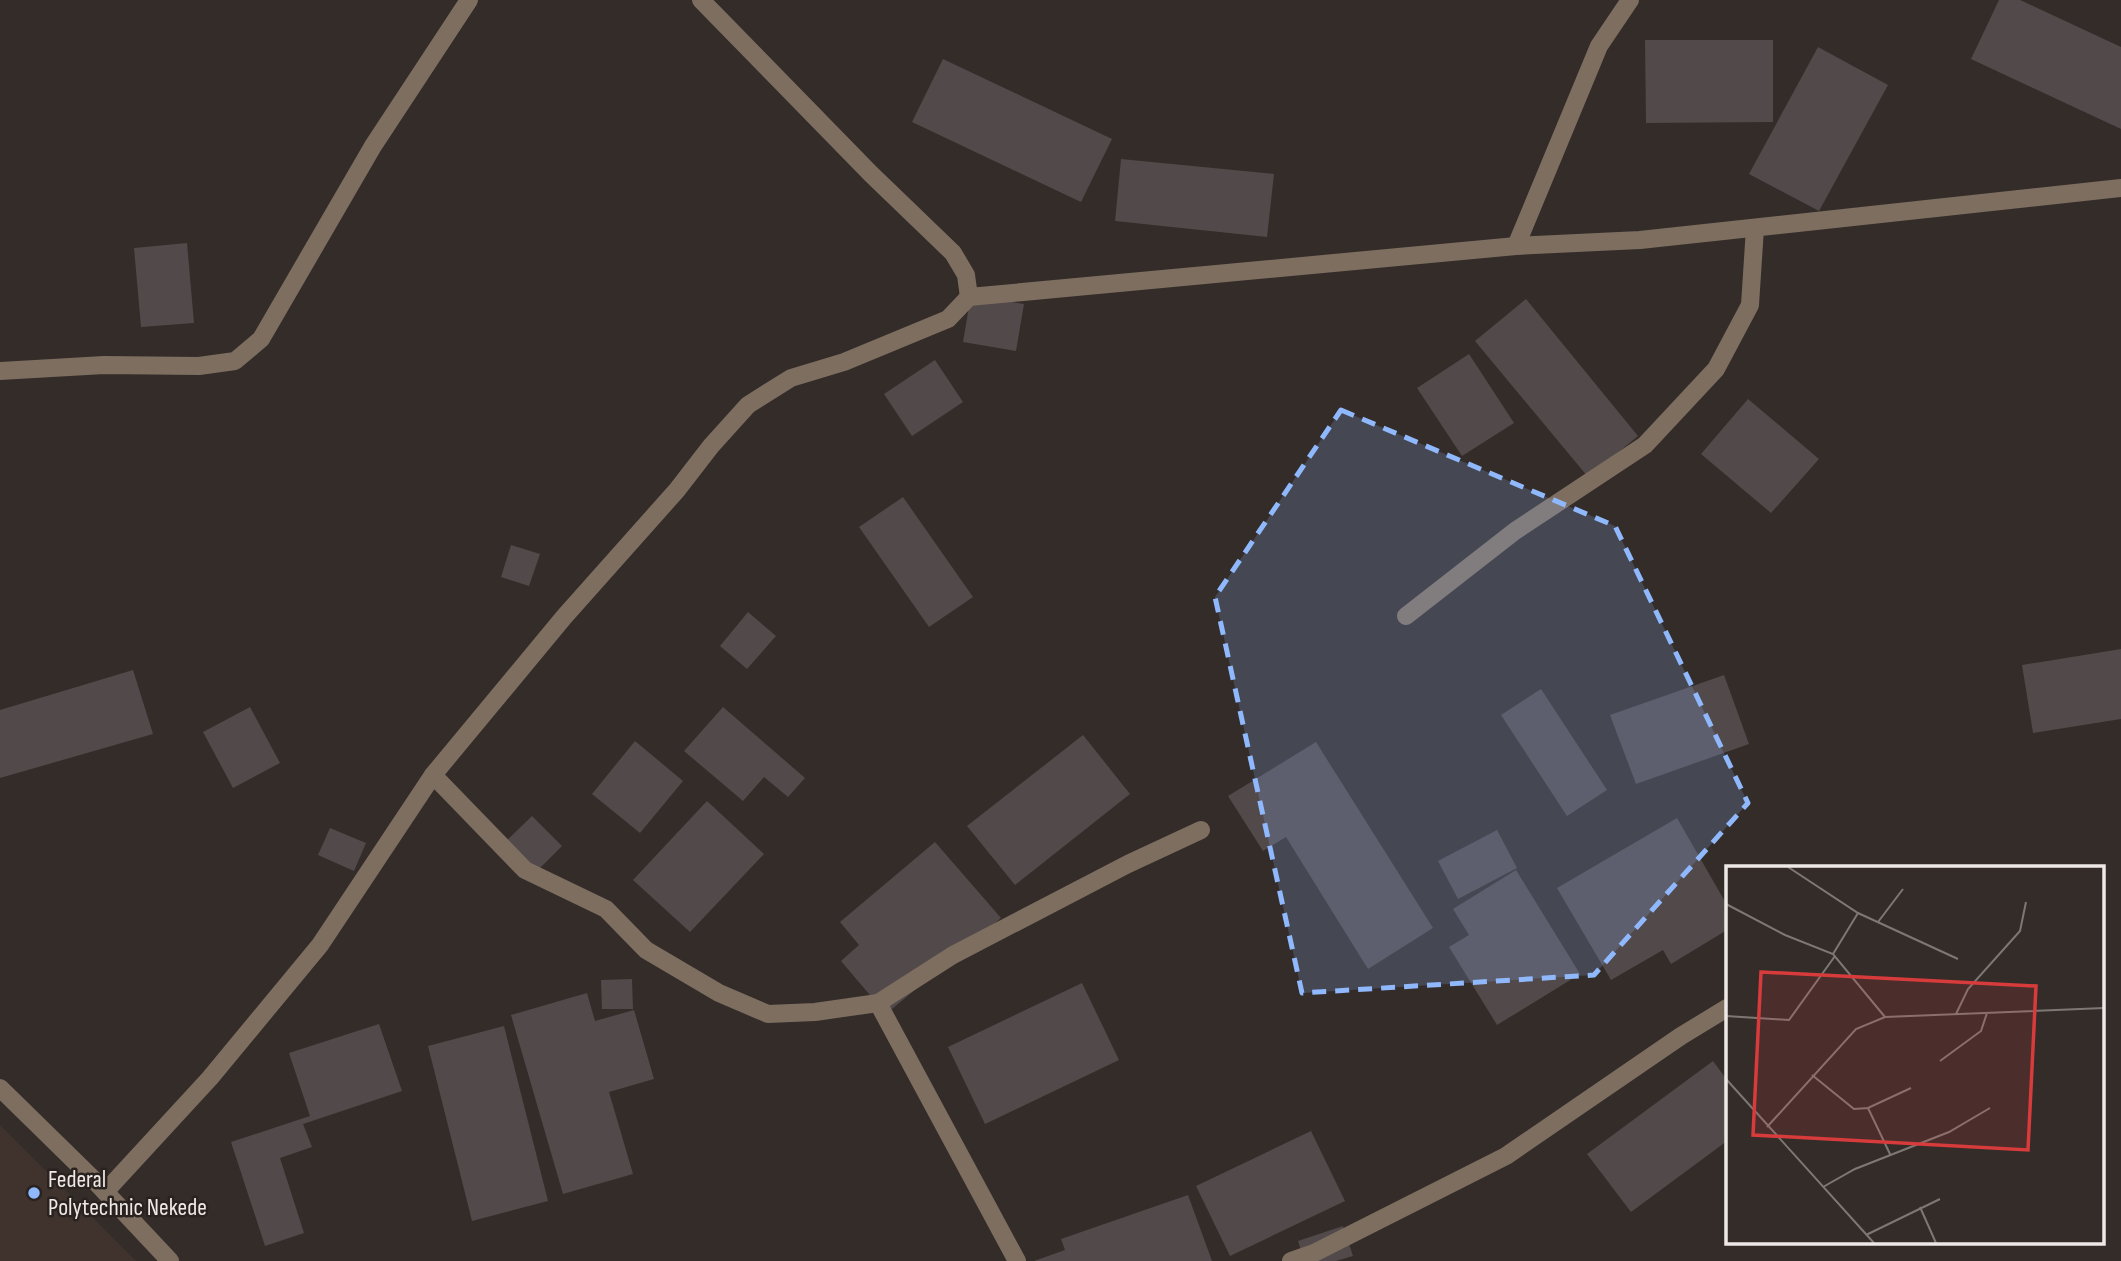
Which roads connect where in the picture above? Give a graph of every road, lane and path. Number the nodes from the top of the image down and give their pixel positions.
1 (469, 0) edge
2 (701, 0) edge
3 (1630, 0) edge
4 (2121, 188) edge
5 (1755, 228) junction
6 (1516, 246) junction
7 (970, 297) junction
8 (0, 371) edge
9 (1406, 616) dead end
10 (433, 775) junction
11 (1201, 830) dead end
12 (878, 1003) junction
13 (1726, 1009) edge
14 (0, 1088) edge
15 (105, 1192) junction
16 (170, 1261) edge
17 (1017, 1261) edge
18 (1291, 1261) edge

1 - 8 street
2 - 7 street
3 - 6 street
4 - 5 street
5 - 6 street
5 - 9 street
6 - 7 street
7 - 10 street
10 - 12 street
10 - 15 street
11 - 12 street
12 - 17 street
13 - 18 street
14 - 15 street
15 - 16 street

